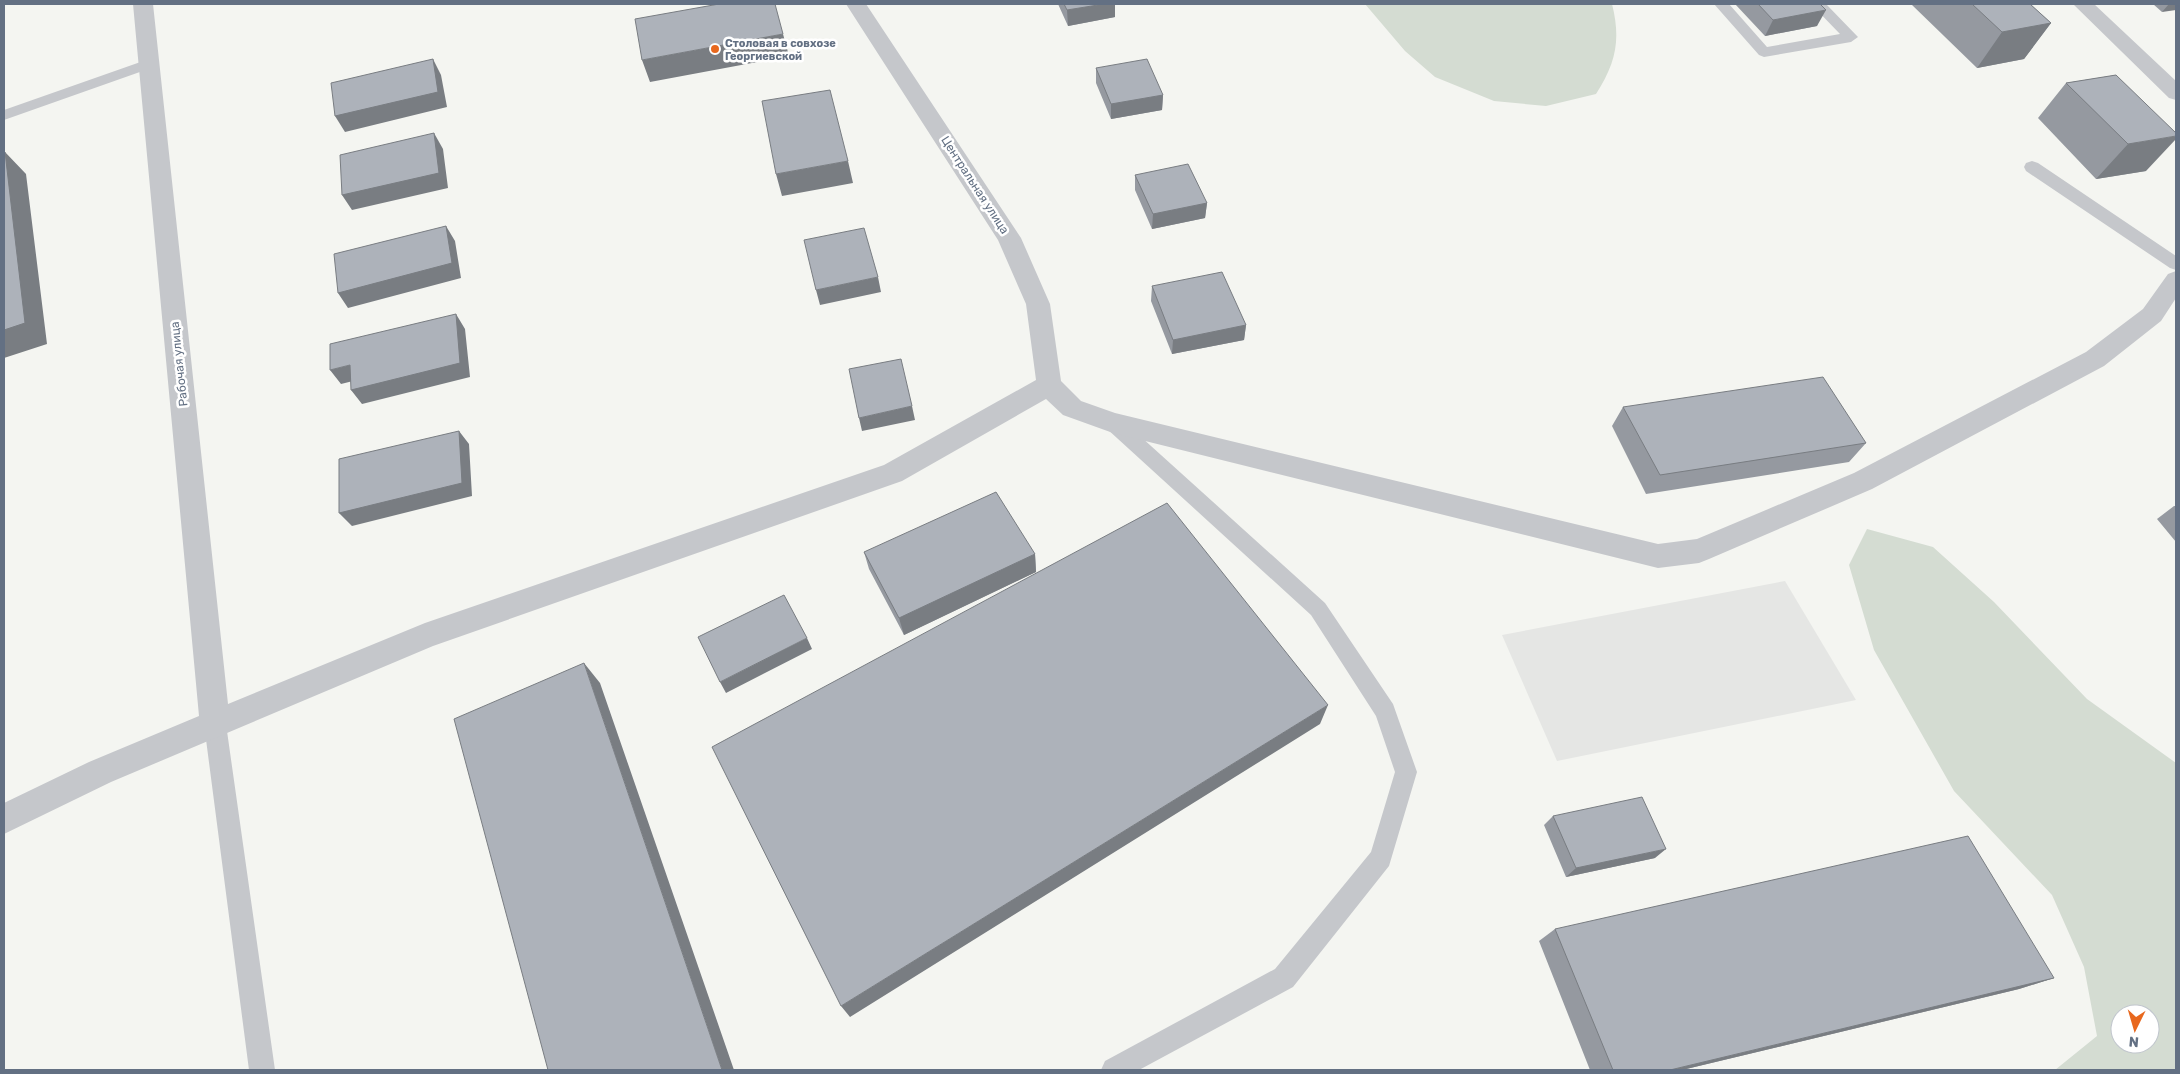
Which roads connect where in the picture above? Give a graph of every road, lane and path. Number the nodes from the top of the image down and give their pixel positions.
1 (143, 4) edge
2 (856, 4) edge
3 (1721, 4) edge
4 (1818, 4) edge
5 (2083, 4) edge
6 (149, 64) junction
7 (2176, 93) edge
8 (4, 115) edge
9 (2032, 167) dead end
10 (2176, 264) edge
11 (2176, 280) edge
12 (1049, 385) junction
13 (1113, 423) junction
14 (215, 724) junction
15 (4, 819) edge
16 (262, 1070) edge
17 (1114, 1070) edge

1 - 6 street, Рабочая улица
2 - 12 street, Центральная улица
3 - 4 lane
5 - 7 street
6 - 8 lane
6 - 14 street, Рабочая улица
9 - 10 lane
11 - 13 street
12 - 13 street
12 - 14 street
13 - 17 lane
14 - 15 street
14 - 16 lane

